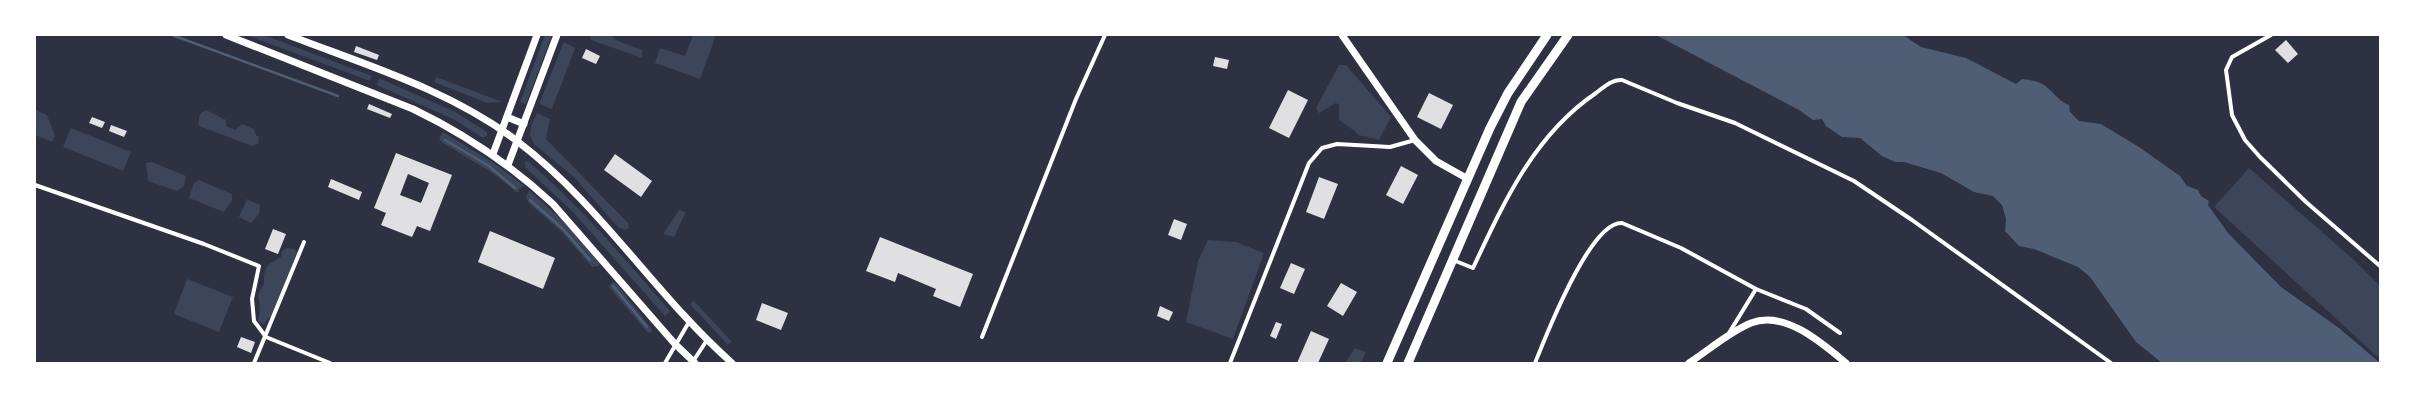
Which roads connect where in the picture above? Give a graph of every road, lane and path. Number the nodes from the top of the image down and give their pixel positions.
1 (226, 35) edge
2 (288, 35) edge
3 (537, 35) edge
4 (557, 35) edge
5 (1105, 35) edge
6 (1342, 35) edge
7 (1547, 35) edge
8 (2271, 35) edge
9 (1567, 36) edge
10 (506, 117) junction
11 (524, 124) junction
12 (502, 130) junction
13 (1415, 140) junction
14 (517, 141) junction
15 (493, 154) junction
16 (508, 165) junction
17 (1468, 179) junction
18 (35, 185) edge
19 (304, 242) dead end
20 (1453, 260) junction
21 (2380, 266) edge
22 (1756, 289) junction
23 (689, 322) junction
24 (1840, 333) dead end
25 (982, 337) dead end
26 (266, 338) junction
27 (1726, 338) junction
28 (707, 340) junction
29 (675, 344) junction
30 (693, 362) edge
31 (254, 363) edge
32 (330, 363) edge
33 (665, 363) edge
34 (732, 363) edge
35 (1230, 363) edge
36 (1388, 363) edge
37 (1408, 363) edge
38 (1535, 363) edge
39 (1689, 363) edge
40 (1846, 363) edge
41 (2111, 363) edge

1 - 15 street
2 - 12 street
3 - 10 street
4 - 11 street
5 - 25 street
6 - 13 street
7 - 17 highway
8 - 21 street
9 - 20 highway
10 - 11 street
10 - 12 street
11 - 14 street
12 - 14 street
12 - 15 street
13 - 17 street
13 - 35 street
14 - 16 street
14 - 23 street
15 - 16 street
16 - 29 street
17 - 36 highway
18 - 26 street
19 - 26 street
20 - 37 highway
20 - 41 street
22 - 24 street
22 - 27 street
22 - 38 street
23 - 28 street
23 - 29 street
26 - 31 street
26 - 32 street
27 - 39 street
27 - 40 street
28 - 30 street
28 - 34 street
29 - 30 street
29 - 33 street

